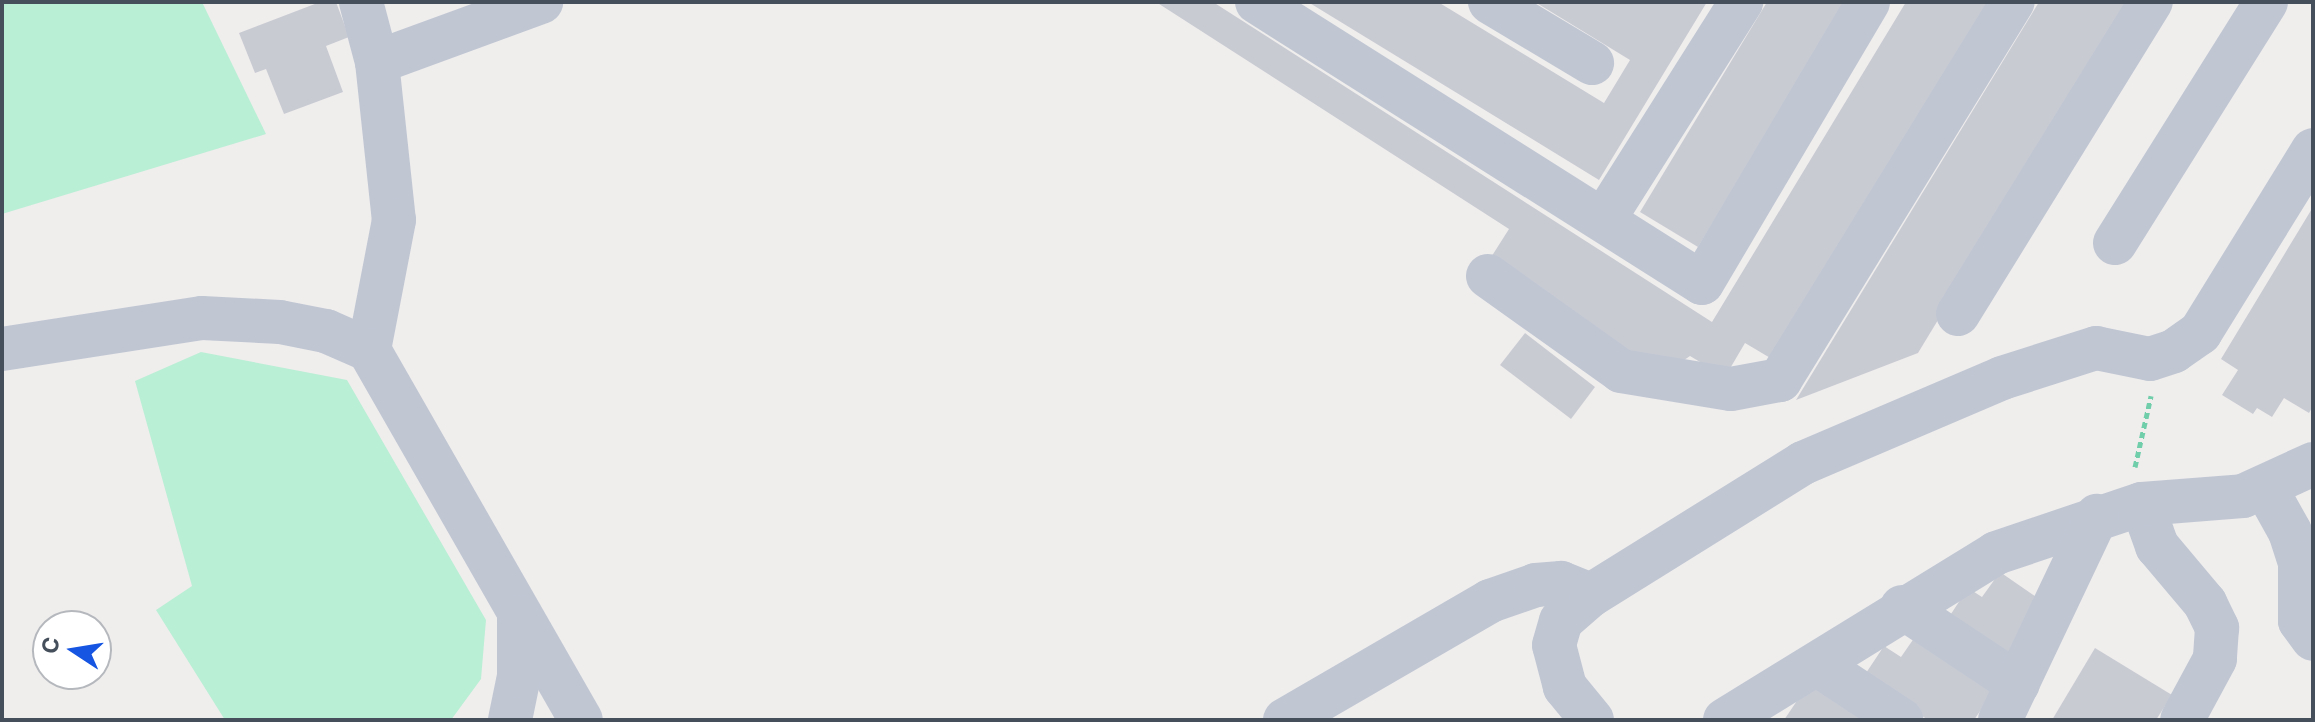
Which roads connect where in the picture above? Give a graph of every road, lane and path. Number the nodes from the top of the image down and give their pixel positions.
1 (361, 2) edge
2 (541, 2) edge
3 (1257, 2) edge
4 (1490, 2) edge
5 (1741, 2) edge
6 (1868, 2) edge
7 (2013, 2) edge
8 (2151, 2) edge
9 (2266, 2) edge
10 (377, 62) junction
11 (1592, 63) dead end
12 (2313, 150) edge
13 (1604, 219) junction
14 (2115, 243) dead end
15 (1488, 276) dead end
16 (1958, 314) dead end
17 (2, 349) edge
18 (369, 350) junction
19 (2150, 359) junction
20 (2313, 464) edge
21 (2265, 487) junction
22 (2142, 504) junction
23 (2097, 516) junction
24 (1591, 595) junction
25 (1902, 607) junction
26 (519, 617) junction
27 (2313, 639) edge
28 (1818, 665) junction
29 (2009, 702) edge
30 (510, 720) edge
31 (581, 720) edge
32 (1285, 720) edge
33 (1592, 720) edge
34 (1725, 720) edge
35 (1901, 720) edge
36 (2182, 720) edge

1 - 10 lane
2 - 10 lane
3 - 13 lane
4 - 11 lane
5 - 13 lane
6 - 13 lane
7 - 15 lane
8 - 16 lane
9 - 14 lane
10 - 18 lane
12 - 19 lane
17 - 18 lane
18 - 26 lane
19 - 22 path
19 - 24 lane
20 - 21 lane
21 - 22 lane
21 - 27 lane
22 - 23 lane
22 - 36 lane
23 - 25 lane
23 - 29 lane
24 - 32 lane
24 - 33 lane
25 - 28 lane
25 - 29 lane
26 - 30 lane
26 - 31 lane
28 - 34 lane
28 - 35 lane

